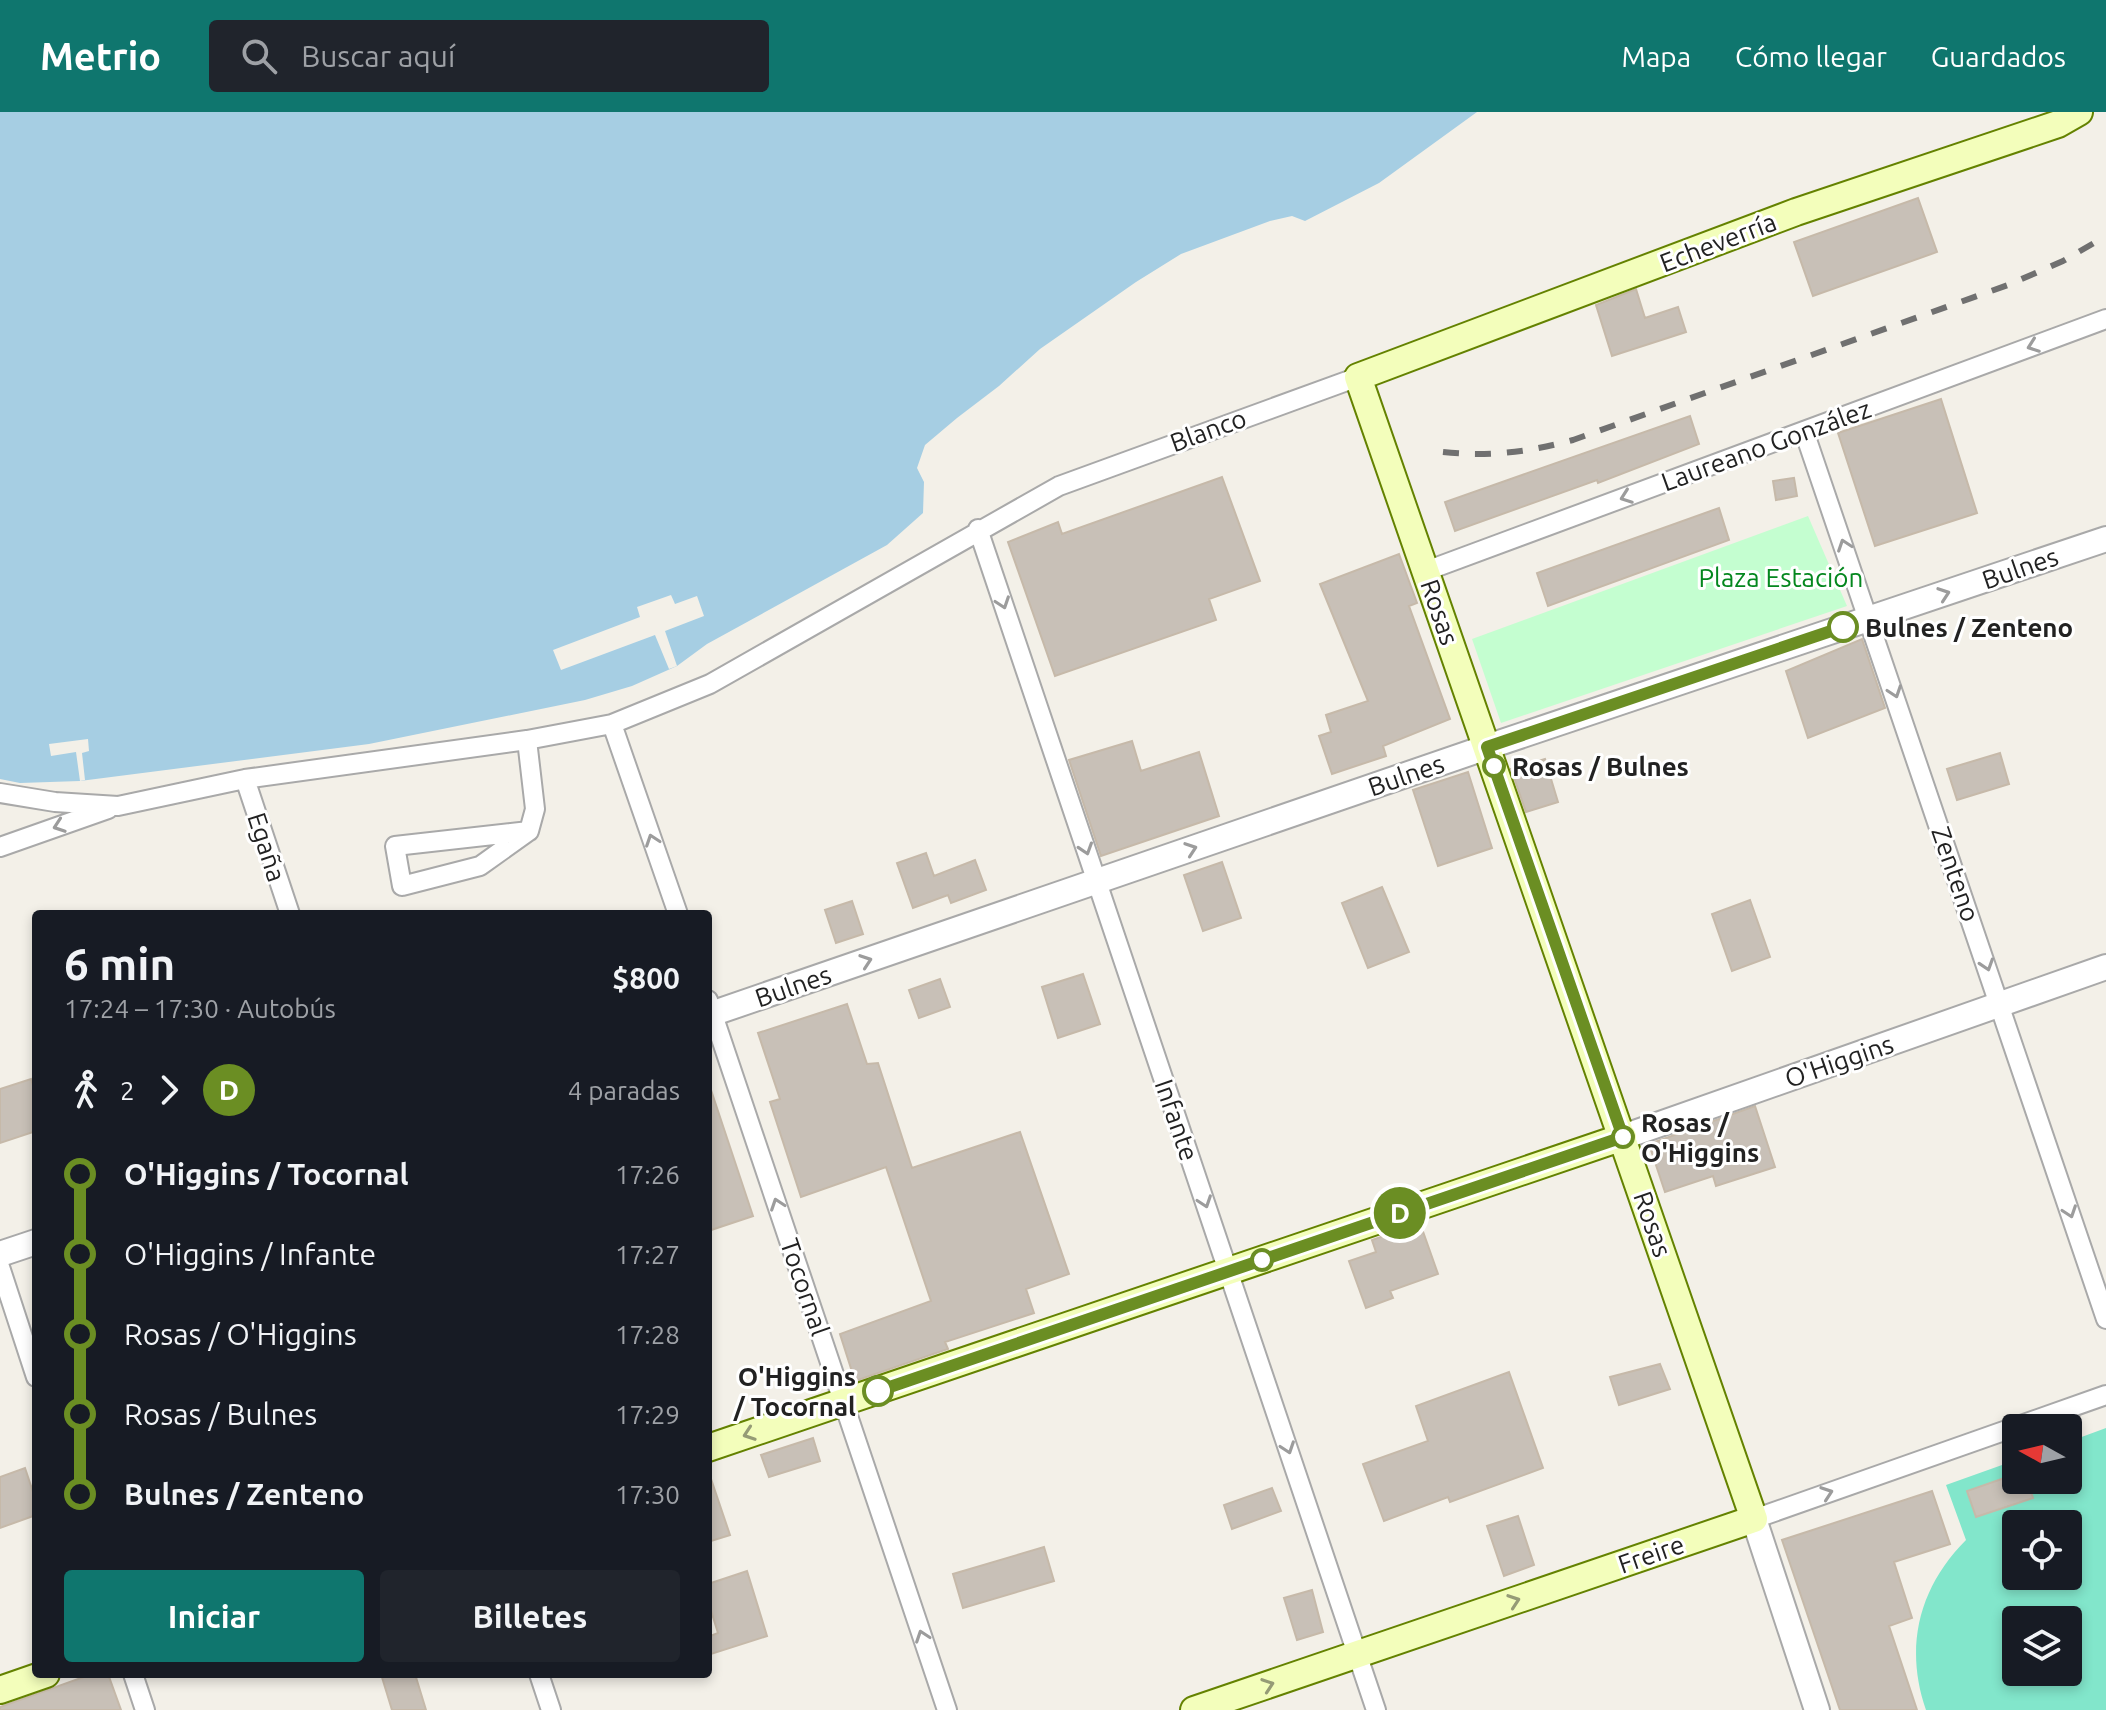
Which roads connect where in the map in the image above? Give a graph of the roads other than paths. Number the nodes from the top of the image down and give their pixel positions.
1 (2079, 112) edge
2 (2106, 319) edge
3 (1358, 377) junction
4 (1804, 431) junction
5 (978, 529) junction
6 (2106, 539) edge
7 (1426, 571) junction
8 (1870, 619) junction
9 (612, 724) junction
10 (527, 740) junction
11 (1487, 747) junction
12 (245, 779) junction
13 (0, 793) edge
14 (118, 806) junction
15 (529, 831) junction
16 (0, 847) edge
17 (1097, 881) junction
18 (289, 910) edge
19 (677, 910) edge
20 (2106, 967) edge
21 (2000, 1005) junction
22 (712, 1009) edge
23 (712, 1016) edge
24 (1623, 1137) junction
25 (32, 1243) edge
26 (0, 1254) edge
27 (0, 1267) edge
28 (1228, 1271) junction
29 (2106, 1319) edge
30 (32, 1365) edge
31 (2106, 1395) edge
32 (844, 1402) junction
33 (712, 1447) edge
34 (1754, 1519) junction
35 (1357, 1654) junction
36 (34, 1678) edge
37 (134, 1678) edge
38 (540, 1678) edge
39 (0, 1690) edge
40 (145, 1710) edge
41 (551, 1710) edge
42 (947, 1710) edge
43 (1194, 1710) edge
44 (1376, 1710) edge
45 (1817, 1710) edge

1 - 3 main road, Echeverría
2 -> 4 street, Laureano González
3 - 5 street, Blanco
3 - 7 main road, Rosas
4 -> 7 street, Laureano González
8 -> 4 street, Zenteno
5 - 9 street, Blanco
5 -> 17 street, Infante
8 -> 6 street, Bulnes
7 - 11 main road, Rosas
8 - 11 street, Bulnes
8 -> 21 street, Zenteno
9 - 10 street, Blanco
19 -> 9 street
10 - 12 street, Blanco
10 - 15 street
17 -> 11 street, Bulnes
11 - 24 main road, Rosas
12 - 14 street, Blanco
12 - 18 street, Egaña
13 - 14 street
14 -> 16 street
15 - 15 street
22 -> 17 street, Bulnes
17 -> 28 street, Infante
20 - 21 street, O'Higgins
21 - 24 street, O'Higgins
21 -> 29 street, Zenteno
32 -> 23 street, Tocornal
24 - 28 main road, O'Higgins
24 - 34 main road, Rosas
25 - 26 street
27 - 30 street
28 - 32 main road, O'Higgins
28 -> 35 street, Infante
34 -> 31 street, Freire
32 -> 33 main road, O'Higgins
42 -> 32 street, Tocornal
35 -> 34 main road, Freire
34 - 45 street, Rosas
43 -> 35 main road, Freire
35 - 44 street, Infante
36 - 39 main road
37 - 40 street
38 - 41 street

